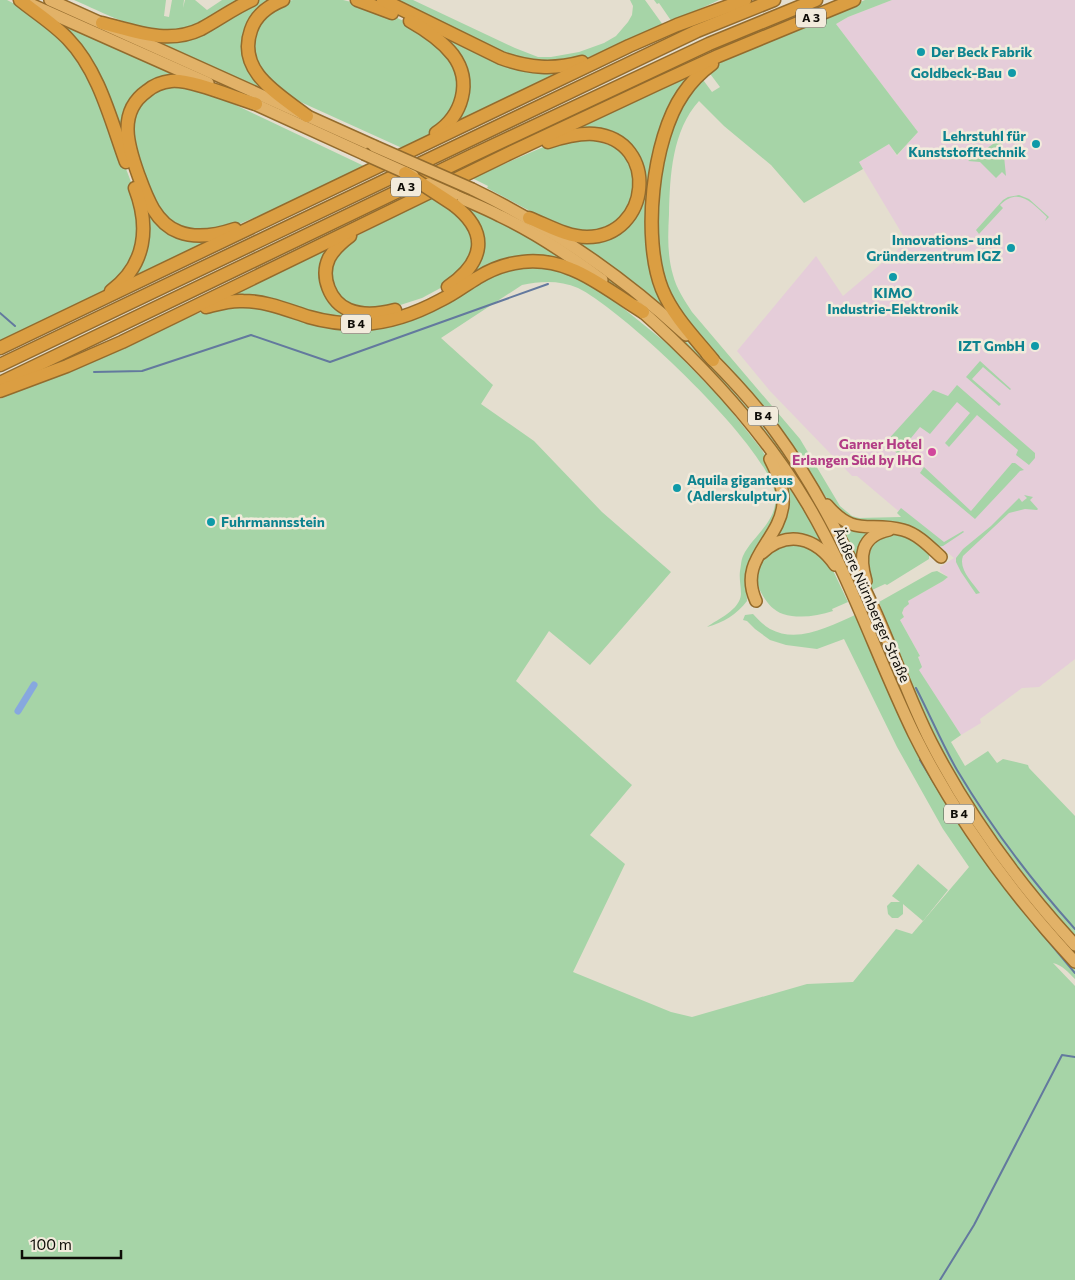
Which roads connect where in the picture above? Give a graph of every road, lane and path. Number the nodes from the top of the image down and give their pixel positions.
1 (21, 0) edge
2 (50, 0) edge
3 (252, 0) edge
4 (283, 0) edge
5 (357, 0) edge
6 (383, 0) edge
7 (746, 0) edge
8 (774, 0) edge
9 (816, 0) edge
10 (854, 0) edge
11 (102, 24) junction
12 (768, 36) junction
13 (630, 46) junction
14 (256, 104) junction
15 (307, 116) junction
16 (512, 152) junction
17 (405, 154) junction
18 (404, 173) joint
19 (454, 200) junction
20 (292, 209) junction
21 (380, 217) junction
22 (529, 218) junction
23 (643, 312) junction
24 (174, 316) junction
25 (63, 318) junction
26 (0, 348) edge
27 (713, 360) junction
28 (0, 365) edge
29 (0, 383) edge
30 (0, 391) edge
31 (754, 428) junction
32 (805, 478) junction
33 (896, 529) junction
34 (941, 557) dead end
35 (756, 560) junction
36 (853, 592) junction
37 (756, 601) dead end
38 (874, 609) junction
39 (1075, 945) edge
40 (1075, 962) edge

1 - 14 highway
1 - 25 highway
2 - 11 highway, B 4
3 - 11 highway, B 4
4 - 15 highway
5 - 17 highway
6 - 13 highway
7 - 13 highway
8 - 28 highway, A 3
9 - 29 highway, A 3
10 - 12 highway, A 3
11 - 15 highway, B 4
12 - 16 highway, A 3
12 - 27 highway, A 3
13 - 17 highway
14 - 18 highway, bridge
14 - 20 highway
15 - 22 highway, Äußere Nürnberger Straße / B 4, bridge
16 - 21 highway
16 - 22 highway, B 4
17 - 20 highway
18 - 19 highway, A 3, bridge
19 - 21 highway, A 3
19 - 23 highway, Äußere Nürnberger Straße / B 4
20 - 25 highway
21 - 24 highway
22 - 27 highway, Äußere Nürnberger Straße / B 4
23 - 24 highway, B 4
23 - 31 highway, Äußere Nürnberger Straße / B 4
24 - 30 highway
25 - 26 highway
27 - 32 highway, Äußere Nürnberger Straße / B 4
31 - 35 highway
31 - 36 highway, Äußere Nürnberger Straße / B 4
32 - 33 highway
32 - 38 highway, Äußere Nürnberger Straße / B 4
33 - 34 highway
33 - 38 highway
35 - 36 highway, B 4
35 - 37 highway
36 - 40 highway, Äußere Nürnberger Straße / B 4
38 - 39 highway, Äußere Nürnberger Straße / B 4

